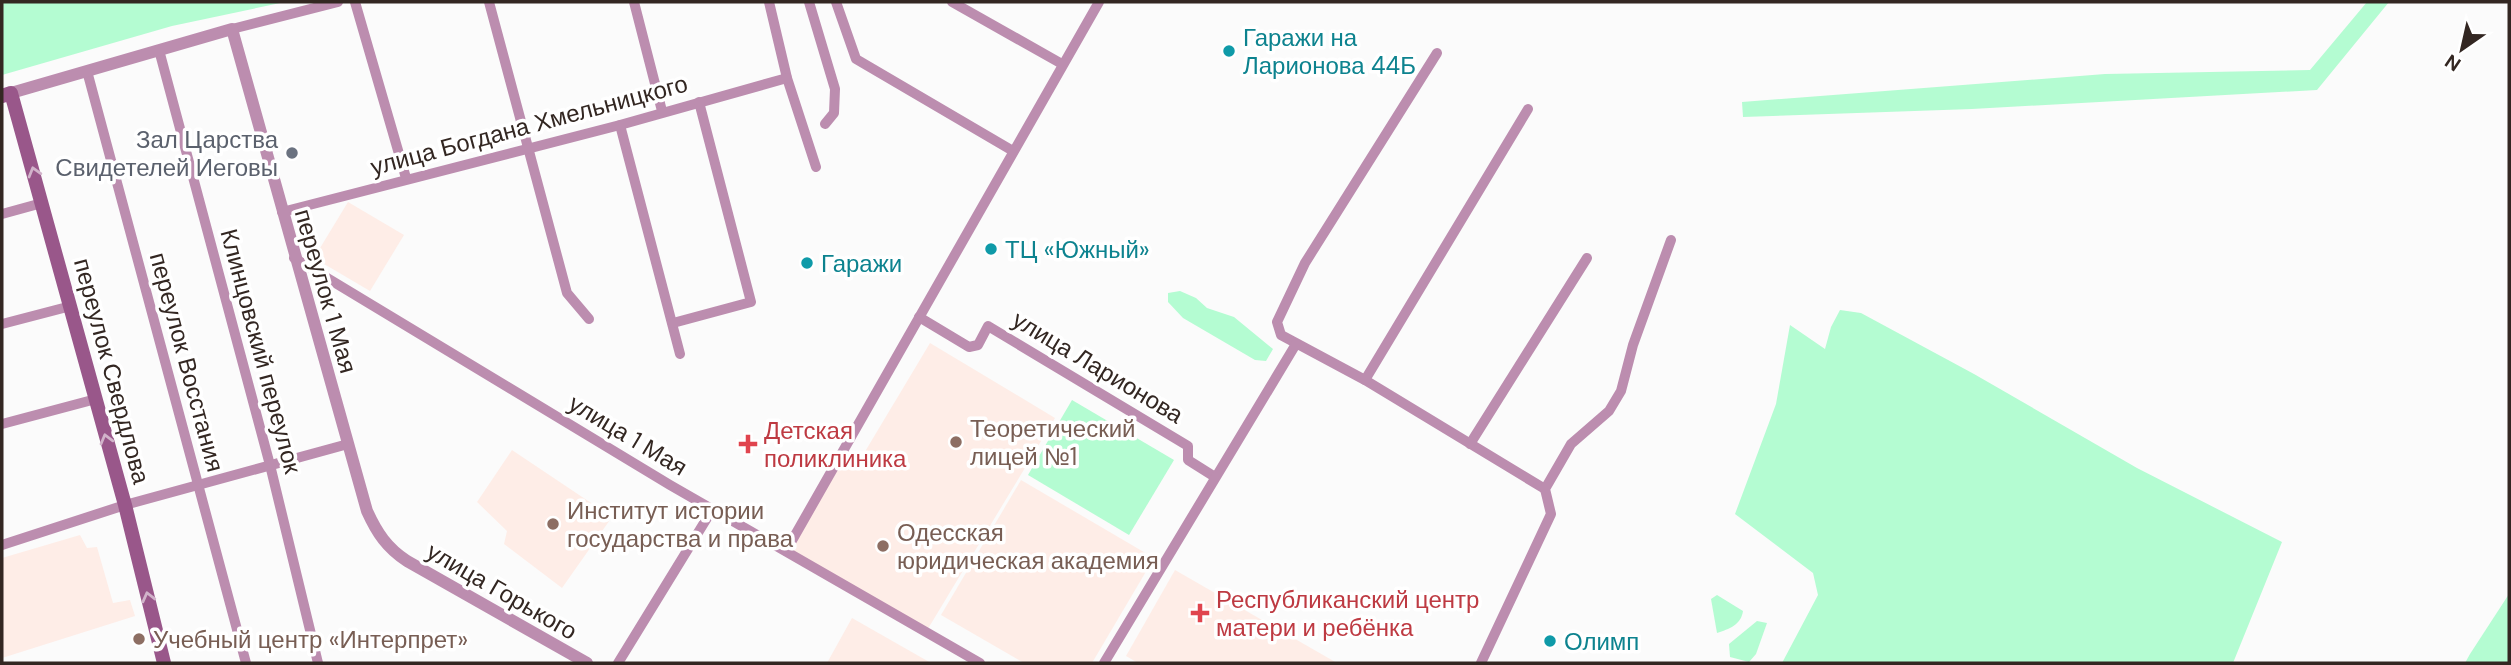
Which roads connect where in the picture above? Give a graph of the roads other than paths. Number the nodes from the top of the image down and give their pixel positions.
1 (338, 2) edge
2 (355, 2) edge
3 (489, 2) edge
4 (634, 2) edge
5 (769, 2) edge
6 (809, 2) edge
7 (836, 2) edge
8 (952, 2) edge
9 (1098, 2) edge
10 (232, 29) junction
11 (159, 50) junction
12 (1437, 53) dead end
13 (1062, 64) junction
14 (87, 71) junction
15 (787, 78) junction
16 (7, 94) edge
17 (699, 102) junction
18 (1528, 109) dead end
19 (662, 111) junction
20 (825, 124) dead end
21 (620, 125) junction
22 (528, 148) junction
23 (1013, 151) junction
24 (816, 167) dead end
25 (407, 178) junction
26 (42, 203) junction
27 (282, 212) junction
28 (2, 214) edge
29 (1671, 240) dead end
30 (294, 258) junction
31 (1587, 258) dead end
32 (71, 306) junction
33 (919, 317) junction
34 (589, 320) dead end
35 (673, 323) junction
36 (2, 324) edge
37 (1296, 344) junction
38 (680, 354) dead end
39 (1365, 380) junction
40 (96, 399) junction
41 (2, 424) edge
42 (348, 444) junction
43 (1470, 444) junction
44 (270, 465) junction
45 (1215, 477) junction
46 (198, 485) junction
47 (1545, 489) junction
48 (125, 505) junction
49 (712, 510) junction
50 (2, 545) edge
51 (786, 551) junction
52 (397, 555) joint
53 (1109, 662) edge
54 (164, 663) edge
55 (246, 663) edge
56 (318, 663) edge
57 (587, 663) edge
58 (618, 663) edge
59 (980, 663) edge
60 (1481, 663) edge

1 - 10 street
2 - 25 street
3 - 22 street
4 - 19 street
5 - 15 street
6 - 20 street
7 - 23 street
8 - 13 street
9 - 13 street
10 - 11 street
10 - 27 street, переулок 1 Мая
11 - 14 street
11 - 44 street, Клинцовский переулок
12 - 37 street
13 - 23 street
14 - 16 street
14 - 46 street, переулок Восстания
15 - 17 street, улица Богдана Хмельницкого
15 - 24 street
26 -> 16 main road, переулок Свердлова
17 - 19 street, улица Богдана Хмельницкого
17 - 35 street
18 - 39 street
19 - 21 street, улица Богдана Хмельницкого
21 - 22 street, улица Богдана Хмельницкого
21 - 35 street
22 - 25 street, улица Богдана Хмельницкого
22 - 34 street
23 - 33 street
25 - 27 street, улица Богдана Хмельницкого
26 - 28 street
26 - 32 main road, переулок Свердлова
27 - 30 street, переулок 1 Мая
29 - 47 street
30 - 42 street, переулок 1 Мая
30 - 49 street, улица 1 Мая
31 - 43 street
32 - 36 street
32 - 40 main road, переулок Свердлова
33 - 45 street, улица Ларионова
33 - 51 street
35 - 38 street
37 - 39 street
37 - 45 street
39 - 43 street
40 - 41 street
48 -> 40 main road, переулок Свердлова
42 - 44 street
42 - 52 street, переулок 1 Мая
43 - 47 street
44 - 46 street
44 - 56 street, Клинцовский переулок
45 - 53 street
46 - 48 street
46 - 55 street, переулок Восстания
47 - 60 street
48 - 50 street
54 -> 48 main road, переулок Свердлова
49 - 51 street, улица 1 Мая
49 - 58 street
51 - 59 street, улица 1 Мая
52 - 57 street, улица Горького

